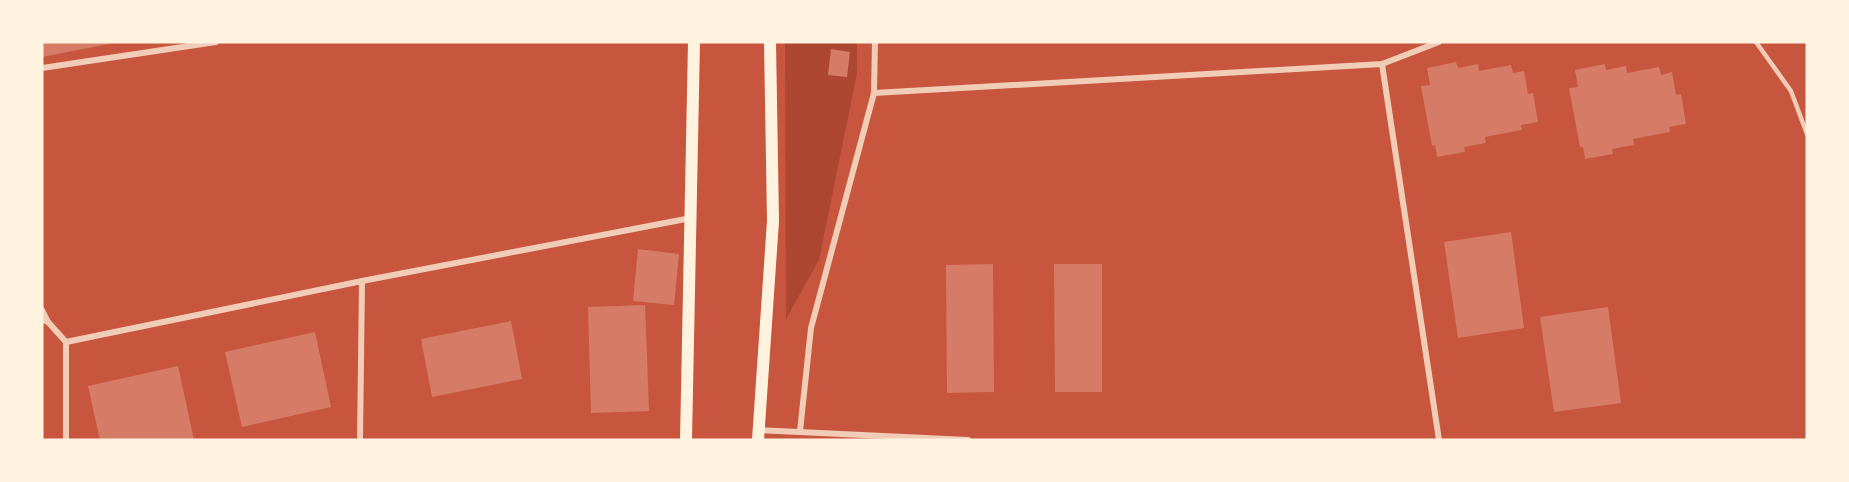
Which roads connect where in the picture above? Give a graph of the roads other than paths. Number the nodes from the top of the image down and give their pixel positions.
1 (216, 42) edge
2 (694, 42) edge
3 (770, 42) edge
4 (875, 42) edge
5 (1439, 42) edge
6 (1756, 42) edge
7 (1382, 64) junction
8 (42, 68) edge
9 (874, 93) junction
10 (1807, 134) edge
11 (692, 218) junction
12 (362, 281) junction
13 (42, 310) edge
14 (45, 321) edge
15 (66, 342) junction
16 (800, 431) junction
17 (758, 435) edge
18 (66, 440) edge
19 (360, 440) edge
20 (686, 440) edge
21 (968, 440) edge
22 (1439, 440) edge

1 - 8 street
2 - 11 main road
3 - 17 main road
4 - 9 street
5 - 7 street
6 - 10 lane
7 - 9 street
7 - 22 street
9 - 16 street
11 - 12 street
11 - 20 main road
12 - 15 street
12 - 19 street
13 - 14 street
14 - 15 street
15 - 18 street
16 - 17 street
16 - 21 street

